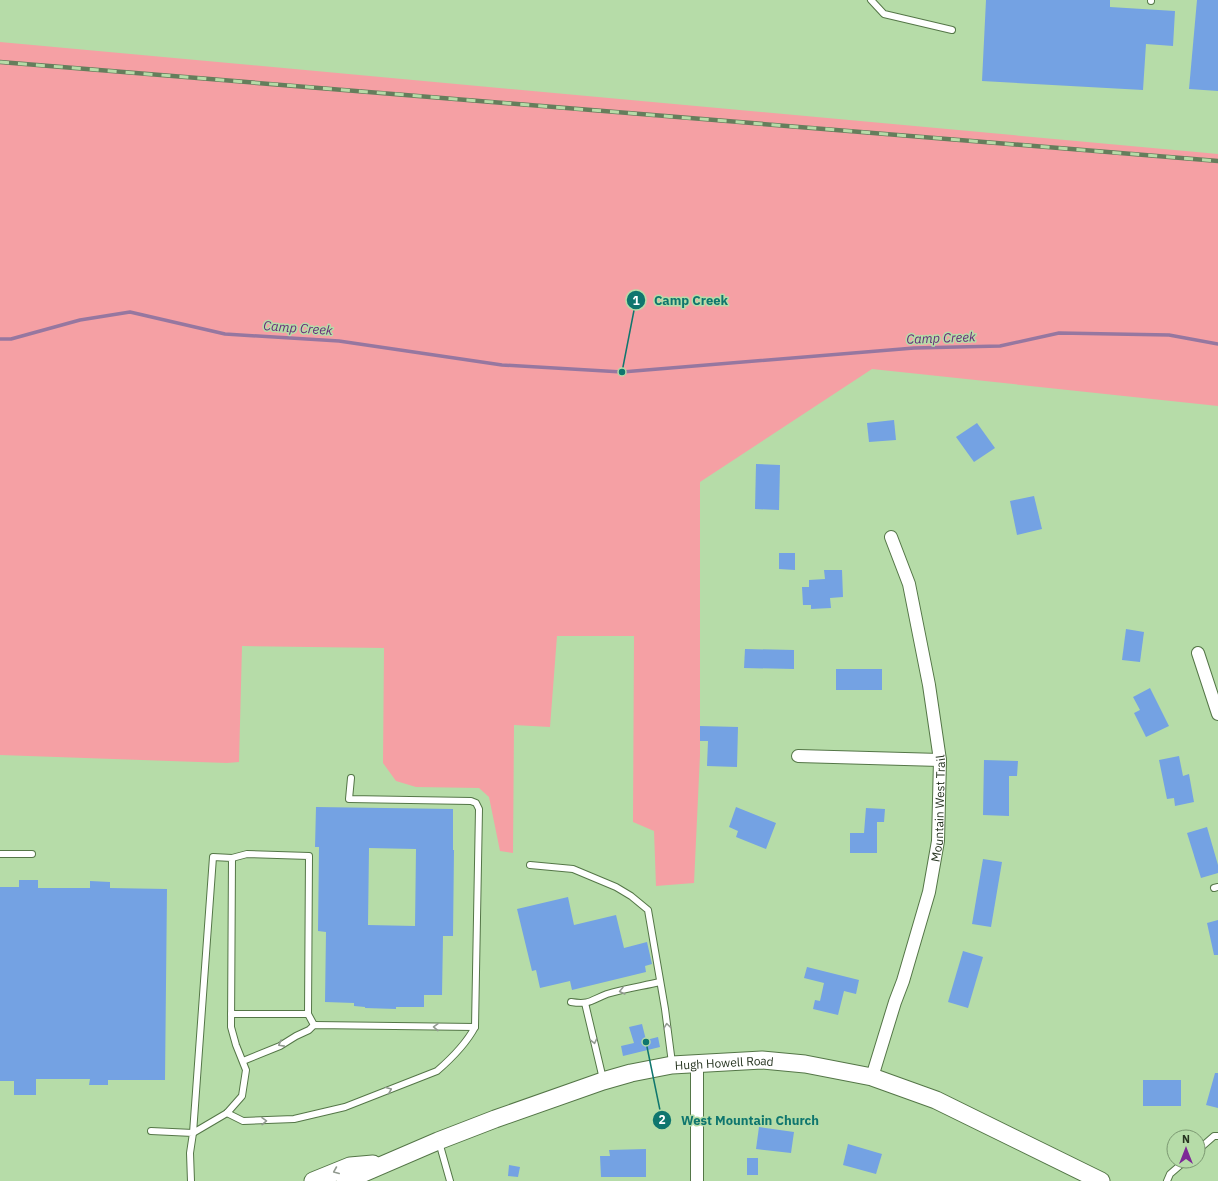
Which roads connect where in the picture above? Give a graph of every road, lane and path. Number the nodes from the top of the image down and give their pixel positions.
1 (871, 0) edge
2 (952, 30) dead end
3 (891, 537) dead end
4 (1198, 653) dead end
5 (1218, 714) edge
6 (798, 756) dead end
7 (940, 760) junction
8 (351, 778) dead end
9 (0, 854) edge
10 (32, 854) dead end
11 (232, 858) junction
12 (530, 865) dead end
13 (660, 982) junction
14 (571, 1002) dead end
15 (585, 1003) junction
16 (231, 1014) junction
17 (308, 1014) junction
18 (314, 1025) junction
19 (475, 1027) junction
20 (243, 1061) junction
21 (697, 1063) junction
22 (672, 1064) junction
23 (872, 1077) junction
24 (603, 1081) junction
25 (227, 1113) junction
26 (151, 1131) dead end
27 (193, 1133) junction
28 (1218, 1136) edge
29 (438, 1141) junction
30 (1206, 1143) edge
31 (387, 1163) junction
32 (1176, 1169) edge
33 (191, 1181) edge
34 (313, 1181) edge
35 (345, 1181) edge
36 (450, 1181) edge
37 (698, 1181) edge
38 (1101, 1181) edge
39 (1167, 1181) edge

1 - 2 lane
3 - 7 street, Mountain West Trail
4 - 5 street
6 - 7 street
7 - 23 street, Mountain West Trail
8 - 19 lane
9 - 10 lane
11 - 16 lane
11 - 17 lane
11 - 27 lane
12 - 13 lane
13 -> 15 lane
22 -> 13 lane
14 - 15 lane
15 -> 24 lane
16 - 17 lane
16 - 20 lane
17 - 18 lane
19 -> 18 lane
18 -> 20 lane
25 -> 19 lane
20 - 25 lane
21 - 22 main road, Hugh Howell Road
21 - 23 main road, Hugh Howell Road
21 - 37 street
22 - 24 main road, Hugh Howell Road
23 - 38 main road, Hugh Howell Road
24 - 29 main road, Hugh Howell Road
25 - 27 lane
26 - 27 lane
27 - 33 lane
28 - 30 lane
29 - 31 main road, Hugh Howell Road
29 - 36 lane
31 -> 34 main road
31 - 35 main road, Hugh Howell Road
32 - 39 lane

